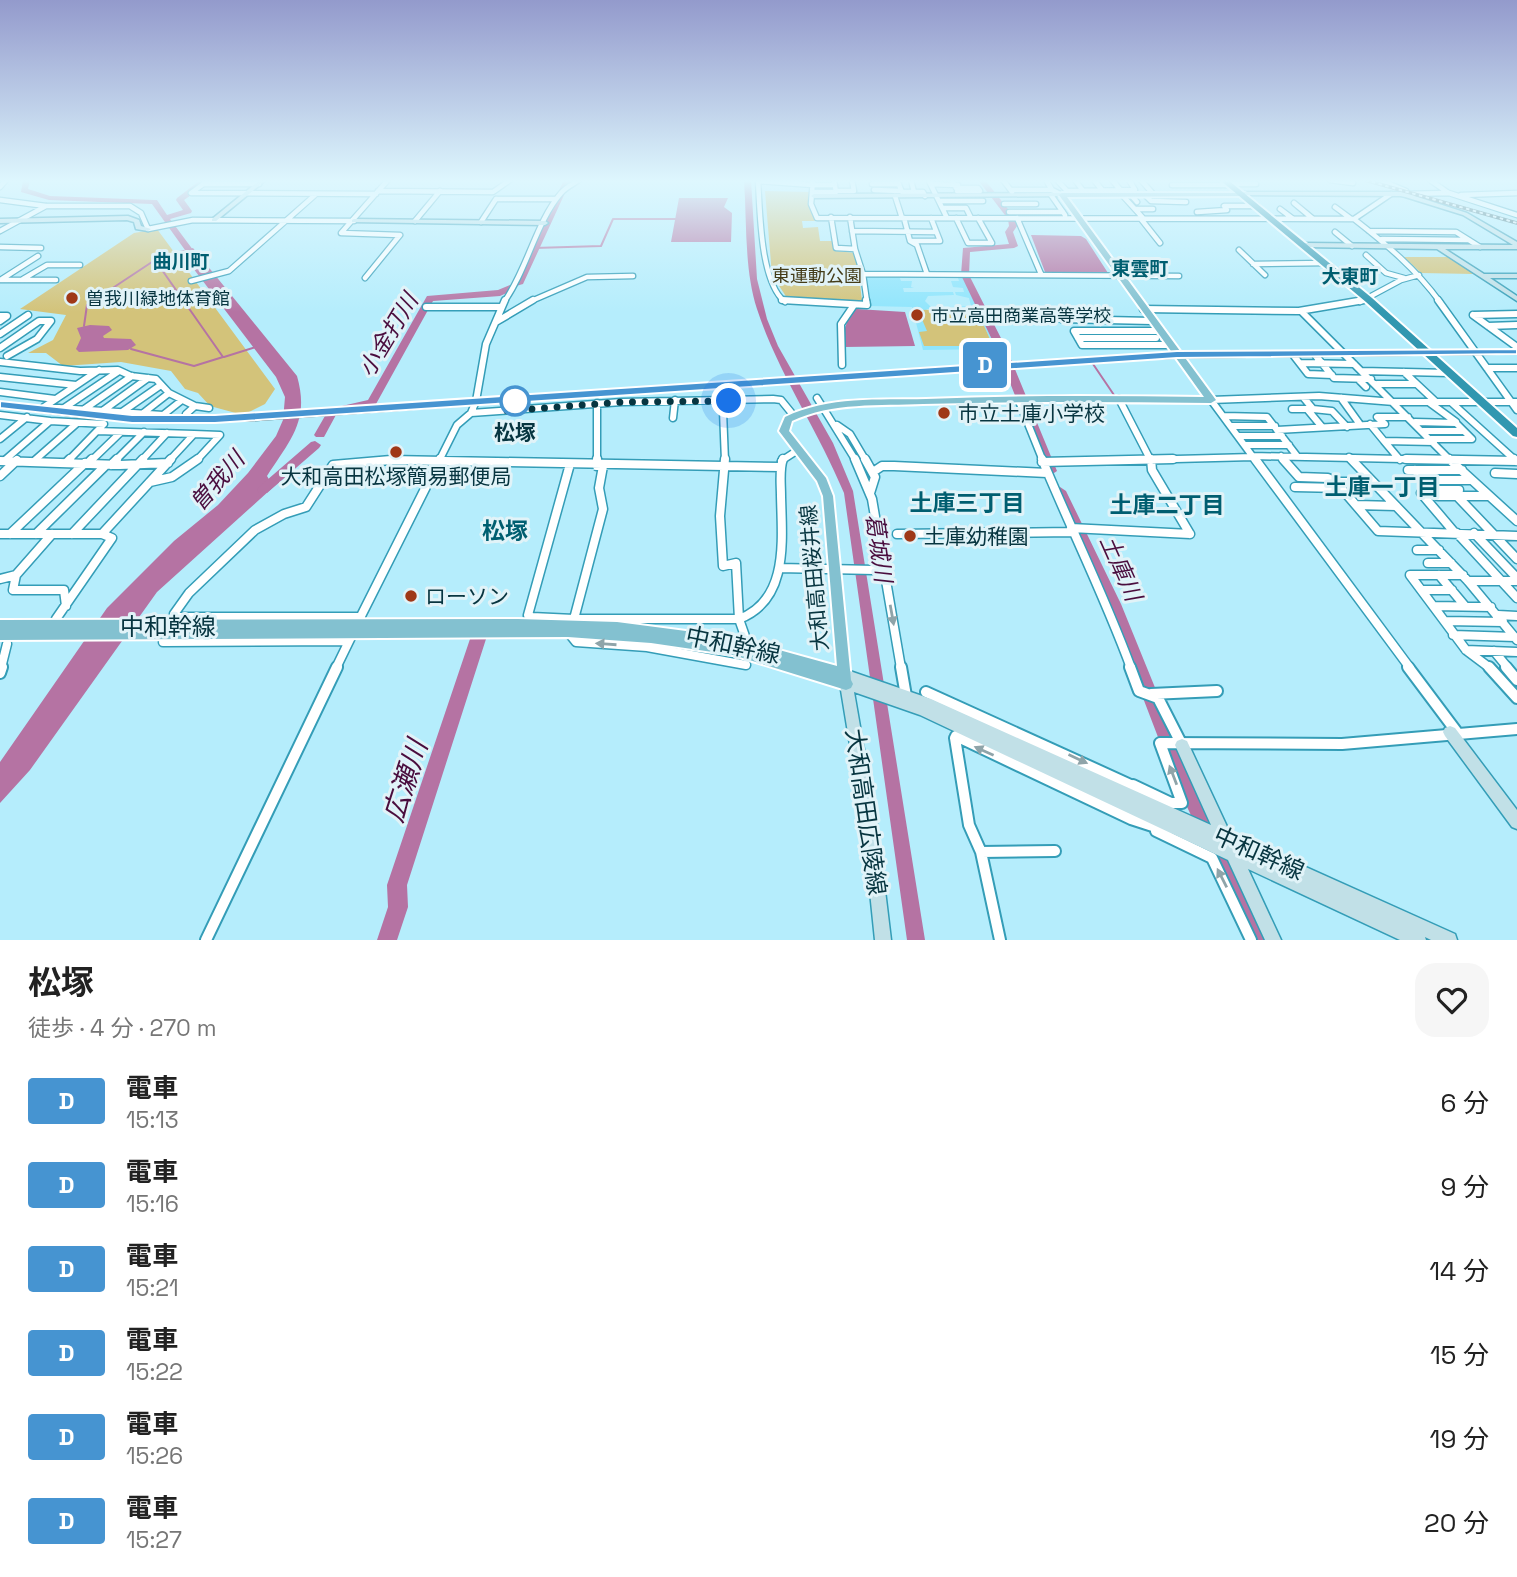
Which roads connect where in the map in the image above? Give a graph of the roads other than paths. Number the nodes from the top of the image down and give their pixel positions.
1 (545, 223) edge
2 (138, 224) edge
3 (147, 224) edge
4 (171, 224) edge
5 (280, 224) edge
6 (350, 224) edge
7 (762, 224) edge
8 (832, 224) edge
9 (851, 224) junction
10 (880, 224) junction
11 (905, 224) edge
12 (939, 224) edge
13 (959, 224) edge
14 (981, 224) edge
15 (1018, 224) edge
16 (1085, 224) edge
17 (1146, 224) edge
18 (1278, 224) edge
19 (1359, 224) edge
20 (1479, 224) edge
21 (934, 227) junction
22 (906, 228) junction
23 (150, 229) junction
24 (1369, 231) junction
25 (1335, 232) dead end
26 (1381, 239) junction
27 (1469, 240) junction
28 (1160, 243) dead end
29 (1304, 245) junction
30 (1352, 246) junction
31 (1517, 246) edge
32 (0, 247) edge
33 (1390, 247) junction
34 (1438, 247) junction
35 (1480, 247) junction
36 (41, 248) dead end
37 (855, 249) junction
38 (1239, 250) dead end
39 (1366, 255) dead end
40 (42, 261) junction
41 (1326, 263) junction
42 (1253, 264) junction
43 (1269, 264) junction
44 (80, 265) dead end
45 (1373, 272) dead end
46 (1278, 273) dead end
47 (1386, 273) junction
48 (863, 274) junction
49 (927, 274) junction
50 (1041, 274) junction
51 (1118, 275) junction
52 (1265, 275) dead end
53 (1419, 275) junction
54 (634, 276) dead end
55 (1179, 276) dead end
56 (1482, 276) junction
57 (1517, 276) edge
58 (365, 278) dead end
59 (1404, 278) junction
60 (23, 279) junction
61 (1, 280) edge
62 (55, 280) dead end
63 (191, 281) dead end
64 (1517, 299) edge
65 (1369, 300) junction
66 (855, 305) junction
67 (426, 307) dead end
68 (500, 307) junction
69 (1143, 309) junction
70 (1301, 311) junction
71 (1517, 314) edge
72 (28, 315) dead end
73 (1061, 319) dead end
74 (1152, 321) junction
75 (493, 325) junction
76 (1488, 326) junction
77 (1517, 326) edge
78 (1113, 331) junction
79 (1, 332) edge
80 (1155, 333) junction
81 (1504, 337) junction
82 (1517, 337) edge
83 (1078, 338) junction
84 (1117, 338) junction
85 (1122, 345) junction
86 (1166, 345) junction
87 (1517, 347) edge
88 (0, 348) edge
89 (4, 356) edge
90 (1294, 356) dead end
91 (1316, 356) dead end
92 (0, 362) edge
93 (13, 363) junction
94 (1300, 363) junction
95 (1323, 364) junction
96 (1354, 364) junction
97 (842, 365) dead end
98 (45, 366) junction
99 (1487, 368) junction
100 (1517, 368) edge
101 (99, 370) junction
102 (119, 371) junction
103 (1362, 371) junction
104 (1404, 372) junction
105 (1449, 373) junction
106 (0, 375) edge
107 (1332, 375) junction
108 (132, 376) junction
109 (149, 378) junction
110 (29, 379) junction
111 (1358, 379) junction
112 (1374, 382) junction
113 (1417, 384) junction
114 (77, 385) junction
115 (161, 385) junction
116 (1366, 387) dead end
117 (0, 392) edge
118 (169, 393) junction
119 (1303, 397) junction
120 (817, 398) dead end
121 (1341, 398) junction
122 (56, 399) junction
123 (1020, 399) junction
124 (1119, 399) junction
125 (182, 400) junction
126 (675, 400) junction
127 (1211, 400) junction
128 (729, 401) junction
129 (1478, 401) junction
130 (1514, 401) edge
131 (1394, 402) junction
132 (1451, 402) junction
133 (597, 403) junction
134 (1433, 403) junction
135 (195, 406) junction
136 (209, 408) dead end
137 (63, 409) junction
138 (1292, 409) dead end
139 (1310, 409) junction
140 (822, 410) junction
141 (1517, 410) edge
142 (82, 411) junction
143 (122, 412) junction
144 (100, 413) junction
145 (471, 413) junction
146 (186, 414) dead end
147 (0, 415) edge
148 (142, 415) junction
149 (796, 415) junction
150 (1224, 416) junction
151 (27, 417) junction
152 (1449, 417) junction
153 (1467, 417) junction
154 (673, 418) dead end
155 (1412, 419) junction
156 (50, 421) junction
157 (834, 422) junction
158 (76, 423) junction
159 (1359, 423) junction
160 (1456, 423) junction
161 (1370, 424) junction
162 (1231, 426) junction
163 (1322, 427) junction
164 (1347, 427) junction
165 (1423, 430) junction
166 (97, 431) junction
167 (1278, 431) junction
168 (1463, 431) junction
169 (121, 432) junction
170 (144, 432) junction
171 (167, 433) junction
172 (194, 434) junction
173 (1517, 434) edge
174 (1238, 436) junction
175 (0, 439) edge
176 (1433, 440) junction
177 (1384, 441) junction
178 (1245, 445) junction
179 (1289, 446) junction
180 (798, 450) junction
181 (1253, 456) junction
182 (1281, 456) junction
183 (1297, 456) junction
184 (1348, 457) junction
185 (1151, 458) junction
186 (17, 460) junction
187 (35, 460) junction
188 (1400, 460) junction
189 (1452, 460) junction
190 (2, 461) edge
191 (439, 461) junction
192 (1042, 461) junction
193 (1513, 461) edge
194 (67, 462) junction
195 (86, 463) junction
196 (138, 463) junction
197 (168, 463) junction
198 (570, 464) junction
199 (108, 465) junction
200 (600, 466) junction
201 (725, 467) junction
202 (781, 467) junction
203 (1439, 470) junction
204 (1462, 470) junction
205 (1517, 472) edge
206 (1047, 473) junction
207 (1495, 474) dead end
208 (874, 475) junction
209 (0, 476) edge
210 (1424, 480) junction
211 (1449, 480) junction
212 (1471, 480) junction
213 (150, 482) junction
214 (1373, 482) junction
215 (1339, 485) junction
216 (1295, 487) dead end
217 (1421, 493) dead end
218 (1458, 493) junction
219 (870, 494) junction
220 (1488, 496) junction
221 (1356, 505) junction
222 (1396, 506) junction
223 (1517, 521) edge
224 (1071, 529) junction
225 (1424, 533) junction
226 (1456, 533) junction
227 (1474, 533) junction
228 (1493, 533) junction
229 (5, 534) edge
230 (36, 534) junction
231 (52, 534) junction
232 (72, 534) junction
233 (102, 534) junction
234 (897, 534) dead end
235 (1517, 536) edge
236 (1417, 550) dead end
237 (1439, 550) junction
238 (1517, 559) edge
239 (1428, 563) dead end
240 (1451, 563) junction
241 (779, 568) junction
242 (834, 570) junction
243 (875, 570) dead end
244 (16, 575) junction
245 (1439, 575) junction
246 (1465, 578) junction
247 (0, 579) edge
248 (1517, 579) edge
249 (1501, 580) junction
250 (1422, 590) junction
251 (1452, 590) junction
252 (1517, 598) edge
253 (66, 606) junction
254 (1434, 606) junction
255 (1465, 606) junction
256 (1491, 607) junction
257 (1517, 615) edge
258 (523, 619) junction
259 (740, 619) junction
260 (1501, 619) junction
261 (1446, 621) junction
262 (0, 625) edge
263 (570, 625) junction
264 (58, 628) junction
265 (355, 629) junction
266 (1453, 635) junction
267 (746, 639) dead end
268 (1516, 639) edge
269 (4, 640) edge
270 (163, 642) dead end
271 (1466, 650) junction
272 (1494, 651) junction
273 (1517, 652) edge
274 (746, 665) dead end
275 (0, 673) edge
276 (845, 679) junction
277 (1517, 680) edge
278 (1217, 691) dead end
279 (926, 692) dead end
280 (1150, 694) junction
281 (903, 698) junction
282 (1517, 698) edge
283 (1517, 729) edge
284 (1453, 732) junction
285 (1182, 745) junction
286 (1133, 785) junction
287 (1163, 810) junction
288 (1131, 819) junction
289 (1517, 822) edge
290 (1221, 844) junction
291 (1055, 851) dead end
292 (981, 852) junction
293 (206, 940) edge
294 (883, 940) edge
295 (1000, 940) edge
296 (1251, 940) edge
297 (1273, 940) edge
298 (1418, 940) edge
299 (1450, 940) edge

1 - 68 street
2 - 23 street
3 - 23 street
4 - 23 street
5 - 63 street
6 - 58 street
7 - 66 street
8 - 37 street
9 - 10 street
9 - 10 street
9 - 37 street
10 - 22 street
10 - 22 street
11 - 22 street
12 - 21 street
13 - 14 street
15 - 50 street
16 - 51 main road
17 - 28 street
18 - 29 highway
19 - 24 street
20 - 31 street
21 - 22 street
21 - 22 street
21 - 22 street
22 - 49 street
24 - 26 street
24 - 27 street
25 - 30 street
26 - 27 street
26 - 33 street
27 - 35 street
29 - 30 street
29 - 41 highway
30 - 33 street
31 - 35 street
32 - 36 street
33 - 34 street
33 - 53 street
34 - 35 street
34 - 56 street
37 - 48 street
38 - 42 street
39 - 47 street
40 - 44 street
40 - 60 street
40 - 61 street
41 - 43 street
41 - 65 highway
42 - 43 street
42 - 52 street
43 - 46 street
45 - 47 street
47 - 59 street
48 - 49 street
48 - 66 street
49 - 50 street
50 - 51 street
51 - 55 street
51 - 69 main road
53 - 59 street
53 - 99 street
54 - 75 street
56 - 57 street
56 - 64 street
59 - 65 street
60 - 61 street
60 - 62 street
65 - 70 street
65 - 105 highway
66 - 97 street
67 - 68 street
68 - 75 street
69 - 70 street
69 - 74 main road
70 - 96 street
71 - 76 street
72 - 79 street
73 - 74 street
74 - 80 main road
75 - 145 street
76 - 77 street
76 - 81 street
78 - 80 street
78 - 83 street
78 - 84 street
80 - 84 street
80 - 86 main road
81 - 82 street
81 - 87 street
83 - 84 street
83 - 85 street
84 - 85 street
85 - 86 street
86 - 127 main road
88 - 89 street
89 - 92 street
90 - 94 street
91 - 95 street
92 - 93 street
93 - 98 street
93 - 106 street
94 - 95 street
94 - 107 street
95 - 96 street
95 - 107 street
96 - 103 street
98 - 101 street
98 - 110 street
99 - 100 street
99 - 130 street
101 - 102 street
101 - 114 street
102 - 108 street
102 - 137 street
103 - 104 street
103 - 112 street
104 - 105 street
104 - 113 street
105 - 129 highway
106 - 110 street
107 - 111 street
108 - 109 street
108 - 142 street
109 - 115 street
109 - 144 street
110 - 114 street
111 - 112 street
111 - 116 street
112 - 113 street
112 - 131 street
113 - 134 street
114 - 122 street
115 - 118 street
115 - 143 street
117 - 122 street
118 - 125 street
118 - 148 street
119 - 121 street
119 - 127 street
119 - 139 street
120 - 140 street
121 - 131 street
121 - 159 street
122 - 137 street
123 - 124 main road
123 - 140 main road
123 - 192 street
124 - 127 main road
124 - 185 street
125 - 135 street
125 - 148 street
126 - 128 street
126 - 133 street
126 - 154 street
127 - 150 street
128 - 149 street
128 - 201 street
129 - 130 street
129 - 132 street
129 - 173 highway
130 - 141 street
131 - 134 street
131 - 155 street
132 - 134 street
132 - 153 street
133 - 145 street
133 - 200 street
134 - 152 street
135 - 136 street
135 - 146 street
137 - 142 street
138 - 139 street
139 - 163 street
139 - 164 street
140 - 149 main road
140 - 157 street
142 - 144 street
143 - 144 street
143 - 148 street
145 - 191 street
147 - 151 street
149 - 180 main road, 大和高田桜井線
150 - 162 street
150 - 167 street
151 - 156 street
151 - 175 street
152 - 153 street
152 - 160 street
153 - 193 street
155 - 160 street
155 - 161 street
155 - 165 street
156 - 158 street
156 - 190 street
157 - 208 street
157 - 219 street
158 - 166 street
158 - 187 street
159 - 161 street
159 - 164 street
160 - 168 street
161 - 177 street
162 - 167 street
162 - 174 street
163 - 164 street
163 - 167 street
165 - 168 street
165 - 176 street
166 - 169 street
166 - 194 street
167 - 174 street
167 - 179 street
168 - 176 street
169 - 170 street
169 - 195 street
170 - 171 street
170 - 199 street
171 - 172 street
171 - 196 street
172 - 197 street
172 - 213 street
174 - 178 street
176 - 177 street
176 - 189 street
177 - 188 street
178 - 179 street
178 - 181 street
179 - 183 street
180 - 202 street
180 - 242 main road, 大和高田桜井線
181 - 182 street
181 - 185 street
181 - 284 street
182 - 183 street
182 - 215 street
183 - 184 street
184 - 188 street
184 - 214 street
185 - 192 street
185 - 224 street
186 - 187 street
186 - 190 street
186 - 209 street
187 - 194 street
188 - 189 street
189 - 193 street
189 - 204 street
191 - 198 street
191 - 265 street
191 - 265 street
192 - 206 street
193 - 205 street
194 - 195 street
195 - 199 street
195 - 229 street
196 - 197 street
196 - 199 street
196 - 232 street
197 - 213 street
198 - 200 street
198 - 258 street
199 - 230 street
200 - 201 street
200 - 263 street
201 - 202 street
201 - 259 street
202 - 241 street
203 - 204 street
203 - 210 street
203 - 211 street
204 - 212 street
205 - 207 street
206 - 208 street
206 - 224 street
208 - 219 street
210 - 211 street
210 - 218 street
211 - 212 street
211 - 218 street
212 - 220 street
213 - 233 street
214 - 215 street
214 - 222 street
215 - 216 street
215 - 221 street
217 - 226 street
218 - 220 street
218 - 228 street
219 -> 281 street
220 - 223 street
221 - 222 street
221 - 225 street
222 - 225 street
224 - 234 street
224 - 280 street
225 - 226 street
225 - 237 street
226 - 227 street
226 - 249 street
227 - 228 street
227 - 248 street
228 - 235 street
228 - 238 street
229 - 230 street
230 - 231 street
231 - 232 street
231 - 244 street
232 - 233 street
233 - 253 street
236 - 237 street
237 - 240 street
239 - 240 street
240 - 246 street
241 - 242 street
241 - 259 street
242 - 243 street
242 - 276 main road, 大和高田桜井線
244 - 247 street
244 - 253 street
245 - 246 street
245 - 250 street
245 - 251 street
246 - 249 street
246 - 256 street
248 - 249 street
249 - 252 street
250 - 251 street
250 - 254 street
251 - 255 street
253 - 264 street
254 - 255 street
254 - 261 street
255 - 256 street
256 - 260 street
257 - 260 street
258 - 263 main road, 中和幹線
258 - 265 main road, 中和幹線
259 - 263 street
259 - 267 street
260 - 261 street
260 - 268 street
261 - 266 street
262 - 264 main road, 中和幹線
263 - 265 main road, 中和幹線
274 -> 263 street
263 - 276 main road, 中和幹線
264 - 265 main road, 中和幹線
264 - 269 main road, 中和幹線
265 - 270 street
265 - 293 street
266 - 268 street
266 - 271 street
269 - 275 street
271 - 272 street
271 - 282 street
272 - 273 street
272 - 277 street
276 - 281 street, 中和幹線
276 - 294 street, 大和高田広陵線
278 - 280 street
279 -> 286 street
280 - 285 street
281 - 287 street, 中和幹線
281 - 290 street, 中和幹線
283 - 284 street
284 - 285 street
284 - 289 street
286 -> 285 street
285 - 290 street
286 - 287 street
287 - 290 street, 中和幹線
288 - 290 street
288 -> 292 street
296 -> 288 street
290 - 297 street
290 - 298 street, 中和幹線
290 - 299 street, 中和幹線
291 - 292 street
292 - 295 street

